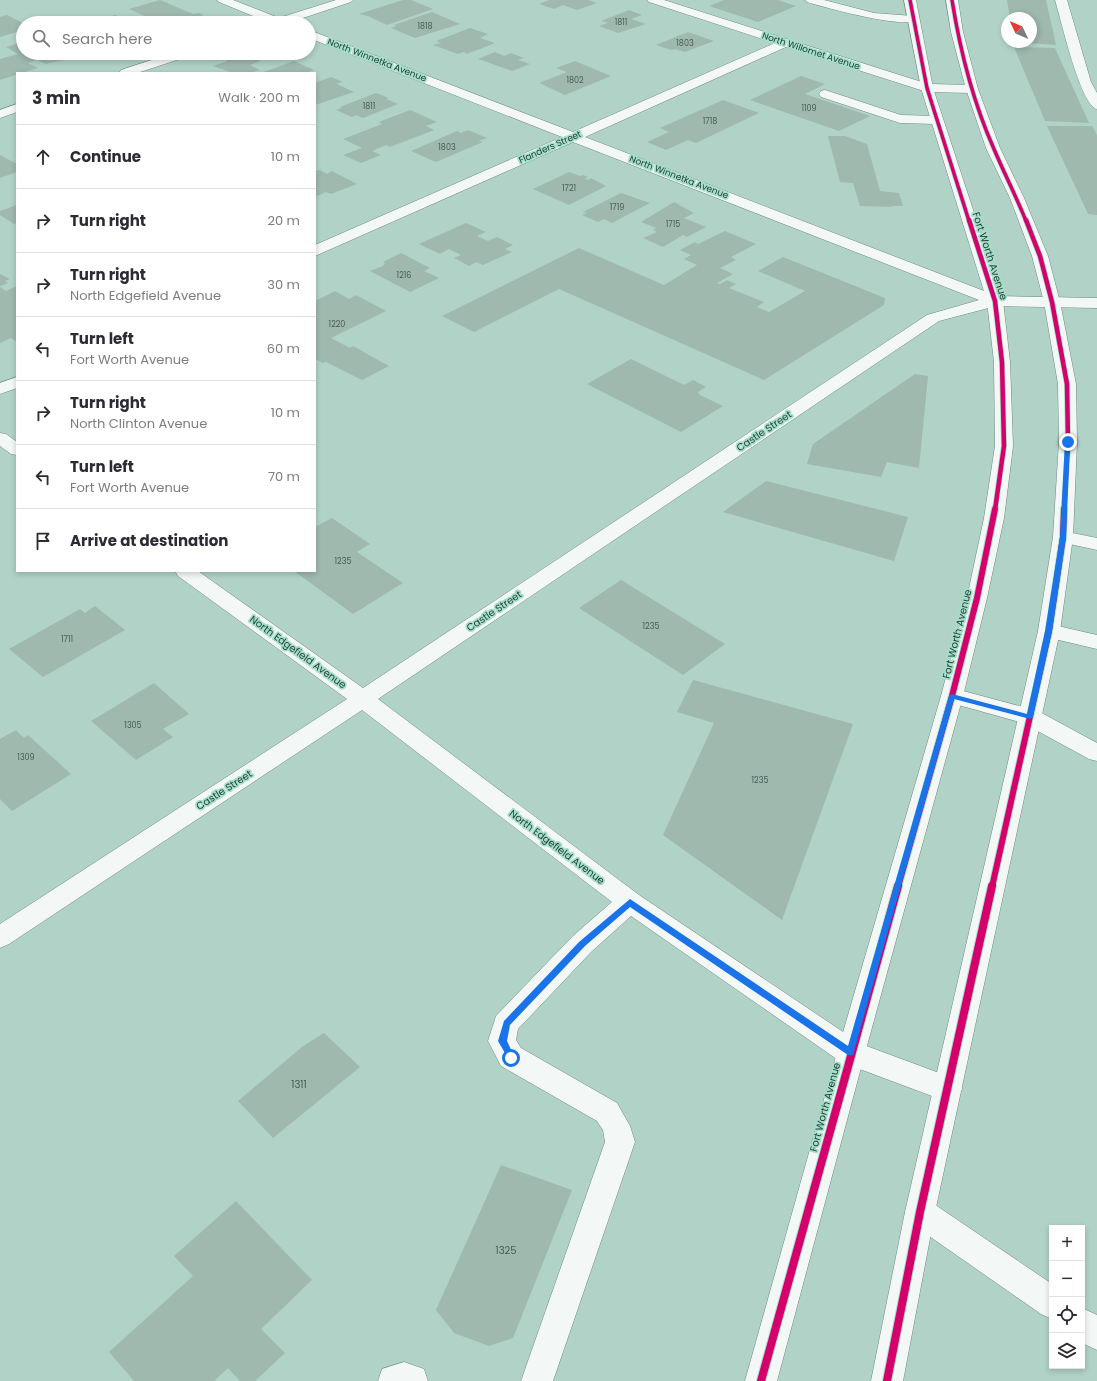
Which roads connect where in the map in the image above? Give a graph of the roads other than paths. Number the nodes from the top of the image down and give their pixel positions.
1 (223, 0) edge
2 (347, 0) edge
3 (653, 0) edge
4 (811, 0) edge
5 (952, 0) edge
6 (1061, 0) edge
7 (911, 9) edge
8 (262, 16) edge
9 (300, 16) edge
10 (316, 37) edge
11 (785, 43) junction
12 (164, 60) edge
13 (128, 72) edge
14 (927, 88) junction
15 (972, 89) junction
16 (825, 94) dead end
17 (1097, 105) edge
18 (16, 108) edge
19 (0, 114) edge
20 (936, 120) junction
21 (575, 136) junction
22 (316, 251) edge
23 (995, 301) junction
24 (1052, 302) junction
25 (1097, 303) edge
26 (16, 382) edge
27 (0, 389) edge
28 (0, 438) edge
29 (16, 449) edge
30 (1063, 537) junction
31 (1097, 544) edge
32 (186, 572) edge
33 (1049, 631) junction
34 (1097, 642) edge
35 (952, 696) junction
36 (363, 699) junction
37 (1030, 717) junction
38 (1097, 752) edge
39 (630, 902) junction
40 (0, 937) edge
41 (850, 1052) junction
42 (948, 1089) junction
43 (920, 1212) junction
44 (1049, 1301) edge
45 (1085, 1326) edge
46 (1097, 1334) edge
47 (394, 1381) edge
48 (412, 1381) edge
49 (537, 1381) edge
50 (761, 1381) edge
51 (887, 1381) edge

1 - 8 street
2 - 9 street
3 - 11 street, North Willomet Avenue
4 - 7 street
5 - 15 street
6 - 17 street
7 - 14 street, Fort Worth Avenue
10 - 21 street, North Winnetka Avenue
11 - 14 street, North Willomet Avenue
11 - 21 street, Flanders Street
12 - 13 street
14 - 15 street, North Willomet Avenue
14 - 20 street, Fort Worth Avenue
15 - 24 street
16 - 20 street
18 - 19 street
20 - 23 street, Fort Worth Avenue
21 - 22 street, Flanders Street
21 - 23 street, North Winnetka Avenue
23 - 24 street, North Winnetka Avenue
23 - 35 street, Fort Worth Avenue
23 - 36 street, Castle Street
24 - 25 street, North Winnetka Avenue
24 - 30 street
26 - 27 street
28 - 29 street
30 - 31 street
30 - 33 street
32 - 36 street, North Edgefield Avenue
33 - 34 street
33 - 37 street
35 - 37 street
35 - 41 street, Fort Worth Avenue
36 - 39 street, North Edgefield Avenue
36 - 40 street, Castle Street
37 - 38 street
37 - 42 street
39 - 41 street, North Edgefield Avenue
39 - 49 street
41 - 42 street, North Edgefield Avenue
41 - 50 street, Fort Worth Avenue
42 - 43 street
43 - 44 street
43 - 51 street
45 - 46 street
47 - 48 street

